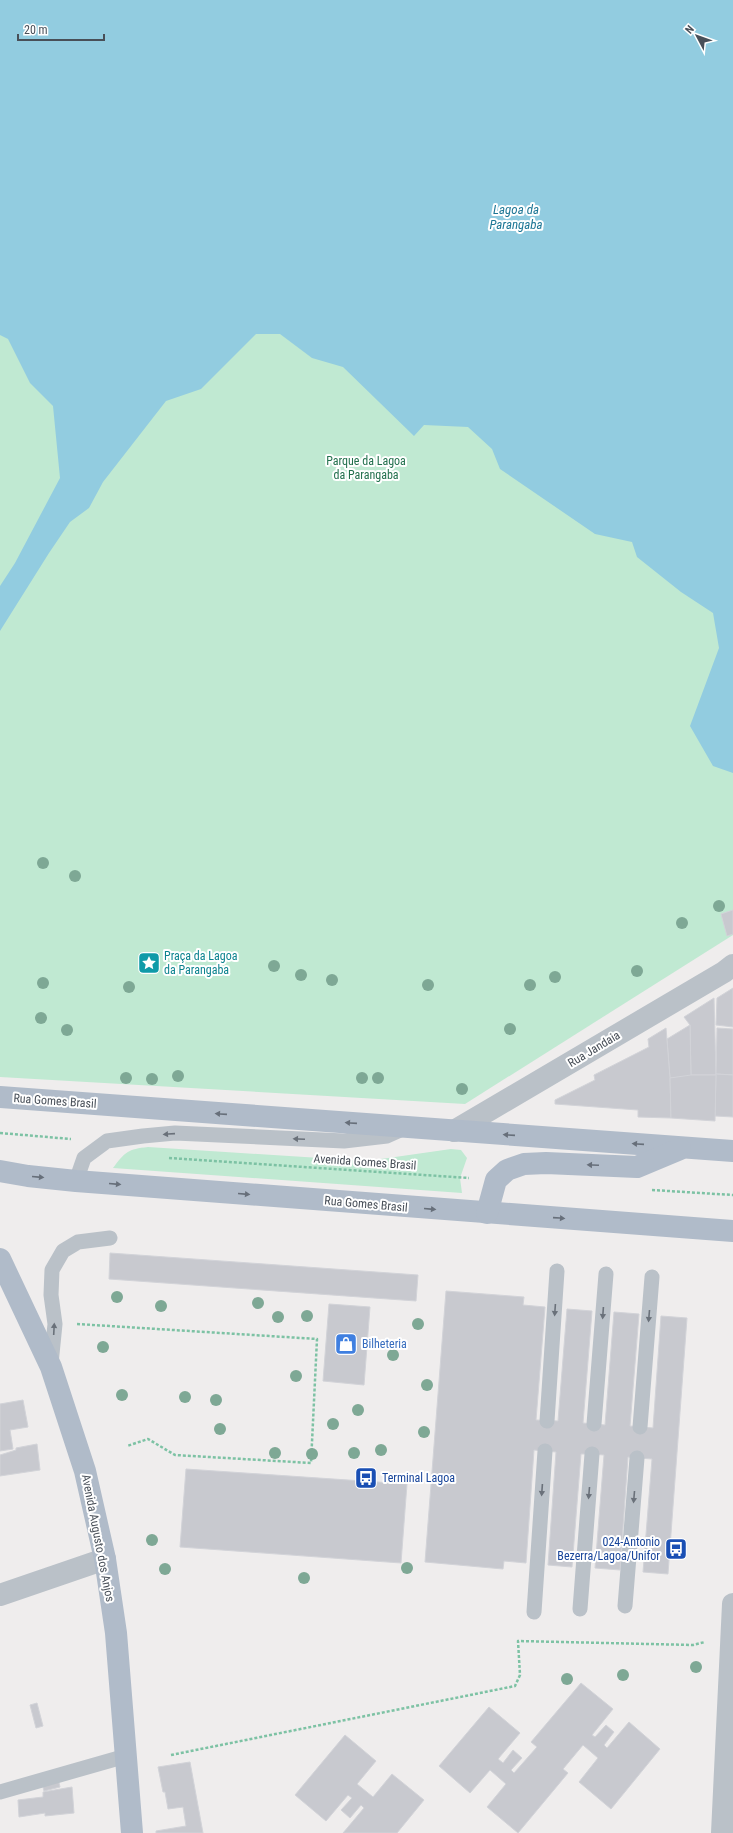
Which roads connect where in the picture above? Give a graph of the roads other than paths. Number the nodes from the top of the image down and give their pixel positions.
1 (733, 965) edge
2 (0, 1097) edge
3 (406, 1127) junction
4 (454, 1131) junction
5 (685, 1147) junction
6 (733, 1151) edge
7 (0, 1171) edge
8 (76, 1181) junction
9 (487, 1213) junction
10 (733, 1231) edge
11 (110, 1238) dead end
12 (0, 1259) edge
13 (557, 1271) dead end
14 (606, 1274) dead end
15 (652, 1277) dead end
16 (51, 1367) junction
17 (547, 1420) dead end
18 (594, 1424) dead end
19 (640, 1427) dead end
20 (545, 1451) dead end
21 (592, 1454) dead end
22 (637, 1458) dead end
23 (105, 1559) junction
24 (0, 1594) edge
25 (733, 1604) edge
26 (625, 1606) dead end
27 (580, 1609) dead end
28 (534, 1612) dead end
29 (732, 1633) edge
30 (126, 1756) junction
31 (0, 1792) edge
32 (132, 1833) edge
33 (722, 1833) edge

1 - 4 street, Rua Jandaia
3 -> 2 main road, Rua Gomes Brasil
3 - 4 main road, Rua Gomes Brasil
3 -> 8 lane
5 -> 4 main road, Rua Gomes Brasil
5 - 6 main road, Rua Gomes Brasil
5 -> 9 main road
7 -> 8 main road, Rua Gomes Brasil
8 -> 9 main road, Rua Gomes Brasil
9 -> 10 main road, Rua Gomes Brasil
16 -> 11 lane
12 - 16 main road, Avenida Augusto dos Anjos
13 -> 17 lane
14 -> 18 lane
15 -> 19 lane
16 - 23 main road, Avenida Augusto dos Anjos
20 -> 28 lane
21 -> 27 lane
22 -> 26 lane
23 - 24 street
23 - 30 main road, Avenida Augusto dos Anjos
25 - 29 street
29 - 33 street
30 - 31 lane
30 - 32 main road, Avenida Augusto dos Anjos

